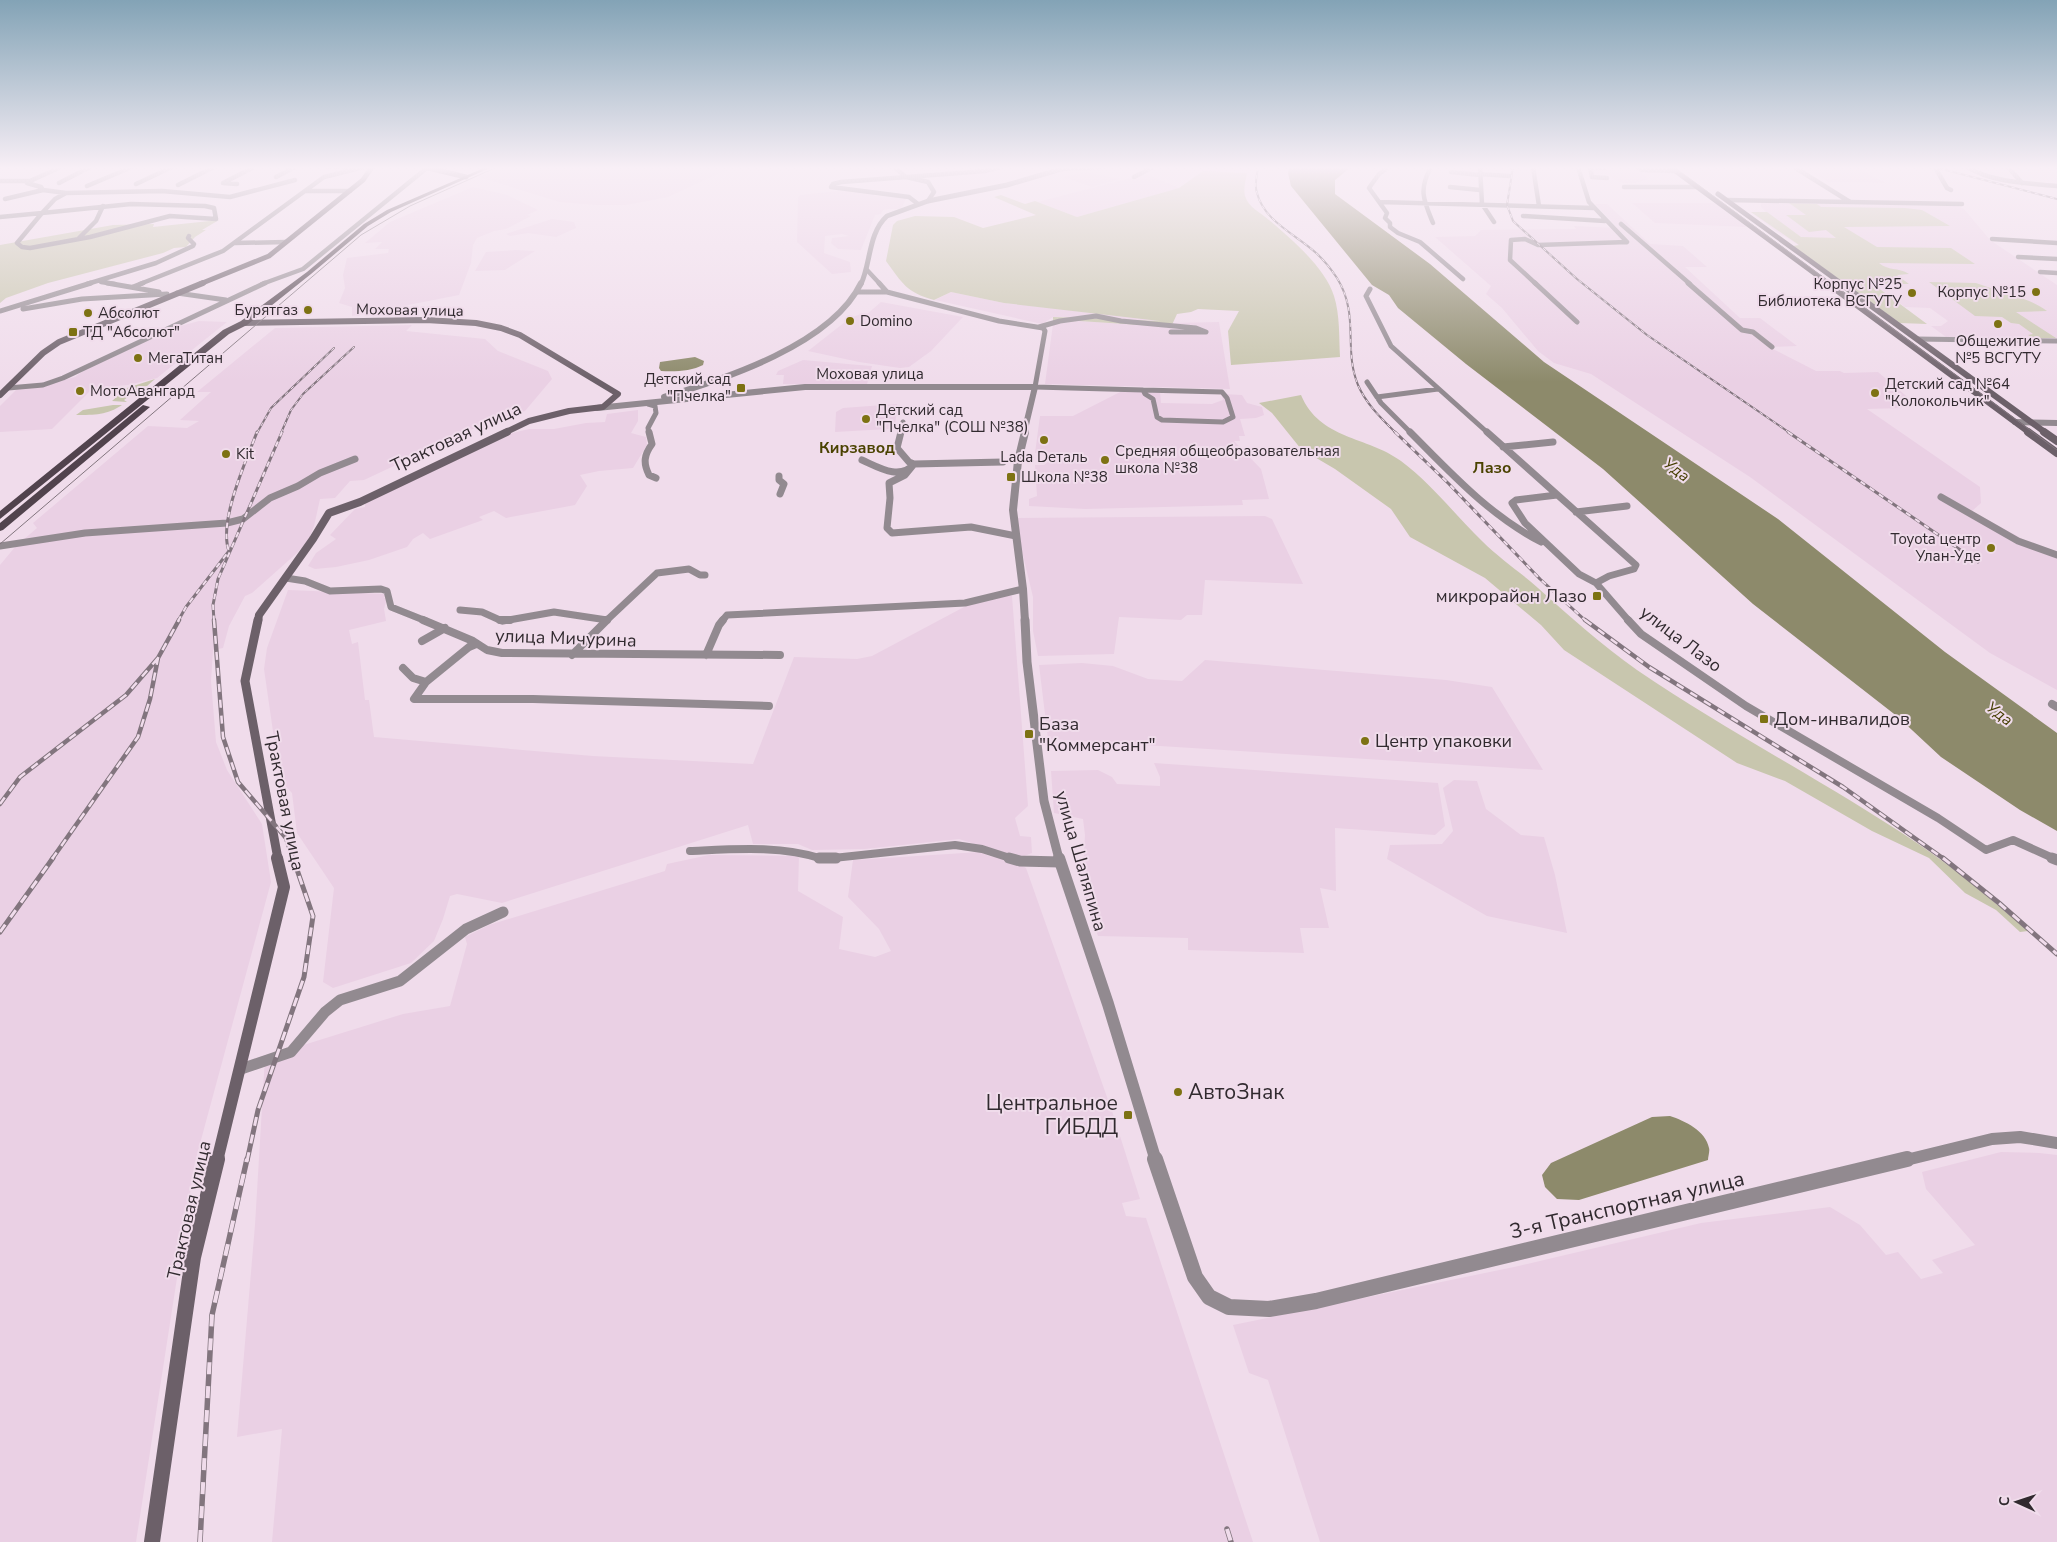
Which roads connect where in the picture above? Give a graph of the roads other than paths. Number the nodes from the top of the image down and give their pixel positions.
1 (20, 239) edge
2 (74, 239) edge
3 (189, 239) edge
4 (240, 239) edge
5 (290, 239) edge
6 (340, 239) edge
7 (350, 239) edge
8 (874, 239) edge
9 (1413, 239) edge
10 (1624, 239) edge
11 (1638, 239) edge
12 (1768, 239) edge
13 (1780, 239) edge
14 (1992, 240) dead end
15 (286, 242) junction
16 (235, 243) junction
17 (2057, 243) edge
18 (2018, 257) dead end
19 (2057, 259) edge
20 (1800, 263) junction
21 (1813, 263) junction
22 (867, 270) junction
23 (2040, 272) dead end
24 (2057, 273) edge
25 (1463, 279) dead end
26 (98, 282) junction
27 (133, 286) junction
28 (1370, 289) dead end
29 (857, 292) junction
30 (887, 292) junction
31 (172, 294) junction
32 (36, 300) junction
33 (227, 300) junction
34 (57, 304) junction
35 (0, 312) edge
36 (1577, 322) dead end
37 (244, 323) junction
38 (1041, 328) junction
39 (1171, 332) dead end
40 (1917, 339) junction
41 (2057, 341) edge
42 (1772, 347) dead end
43 (1367, 382) dead end
44 (1035, 387) junction
45 (8, 388) junction
46 (1143, 389) junction
47 (1438, 389) junction
48 (618, 394) junction
49 (0, 395) edge
50 (1377, 397) junction
51 (639, 403) junction
52 (648, 404) junction
53 (597, 408) junction
54 (903, 422) dead end
55 (2015, 422) junction
56 (2032, 422) junction
57 (2057, 424) edge
58 (2025, 429) junction
59 (2042, 429) junction
60 (2057, 429) edge
61 (2057, 440) edge
62 (1553, 442) dead end
63 (1503, 446) junction
64 (2057, 453) edge
65 (355, 459) dead end
66 (862, 460) dead end
67 (1003, 462) dead end
68 (914, 464) junction
69 (886, 470) junction
70 (779, 476) dead end
71 (656, 478) dead end
72 (889, 483) junction
73 (780, 494) dead end
74 (1557, 495) junction
75 (1940, 497) dead end
76 (1627, 506) dead end
77 (1576, 512) junction
78 (0, 516) edge
79 (0, 528) edge
80 (1016, 536) junction
81 (1547, 545) junction
82 (0, 546) edge
83 (2057, 555) edge
84 (705, 575) dead end
85 (286, 578) junction
86 (1596, 583) junction
87 (1023, 589) junction
88 (460, 610) dead end
89 (607, 620) junction
90 (445, 628) junction
91 (422, 641) dead end
92 (476, 644) junction
93 (572, 655) junction
94 (706, 655) junction
95 (780, 655) dead end
96 (403, 668) dead end
97 (426, 682) junction
98 (769, 706) dead end
99 (690, 851) dead end
100 (2057, 860) edge
101 (1060, 862) junction
102 (503, 912) dead end
103 (241, 1069) junction
104 (2057, 1143) edge
105 (1209, 1297) joint
106 (152, 1542) edge

1 - 2 street
3 - 26 street
4 - 16 street
5 - 15 main road
6 - 33 street
7 - 37 main road
8 - 22 street
9 - 25 street
10 - 36 street
11 - 42 street
12 - 20 main road
13 - 21 main road
14 - 17 street
15 - 16 street
15 - 31 main road
16 - 27 street
18 - 19 street
20 - 21 main road
20 - 55 main road
21 - 40 main road
22 - 29 street
22 - 30 street
23 - 24 street
26 - 27 street
26 - 32 street
27 - 31 street
28 - 47 street
29 - 30 street
29 - 51 street
30 - 38 street
31 - 33 street
31 - 34 street
31 - 45 main road
32 - 34 street
32 - 35 street
33 - 45 street
34 - 35 street
37 - 48 main road, Моховая улица
37 - 78 main road
37 - 79 main road
38 - 39 street
38 - 44 street, улица Шаляпина
40 - 41 street
40 - 56 main road
43 - 50 street
44 - 46 street, Моховая улица
44 - 52 street, Моховая улица
44 - 80 street, улица Шаляпина
45 - 49 main road
46 - 46 street, Моховая улица
47 - 50 street
47 - 63 street
48 - 51 street
48 - 53 main road, Трактовая улица
50 - 81 street
51 - 52 street
52 - 53 street, Моховая улица
52 - 71 street
53 - 85 main road, Трактовая улица
54 - 68 street
55 - 56 street
55 - 58 main road
56 - 57 street
56 - 59 main road
58 - 59 street
58 - 64 main road
59 - 60 street
59 - 61 main road
62 - 63 street
63 - 74 street
65 - 82 street
66 - 69 street
67 - 68 street
68 - 69 street
68 - 72 street
69 - 72 street
70 - 73 street
72 - 80 street
74 - 77 street
74 - 81 street
75 - 83 street
76 - 77 street
77 - 86 street
80 - 87 street, улица Шаляпина
81 - 86 street
84 - 89 street
85 - 90 street, улица Мичурина
85 - 103 main road, Трактовая улица
86 - 100 street, улица Лазо
87 - 94 street
87 - 101 street, улица Шаляпина
88 - 89 street
89 - 93 street
90 - 91 street
90 - 92 street, улица Мичурина
92 - 93 street, улица Мичурина
92 - 97 street
93 - 94 street, улица Мичурина
94 - 95 street, улица Мичурина
96 - 97 street
97 - 98 street
99 - 101 street
101 - 105 street, улица Шаляпина
102 - 103 street
103 - 106 main road, Трактовая улица
104 - 105 street, 3-я Транспортная улица

